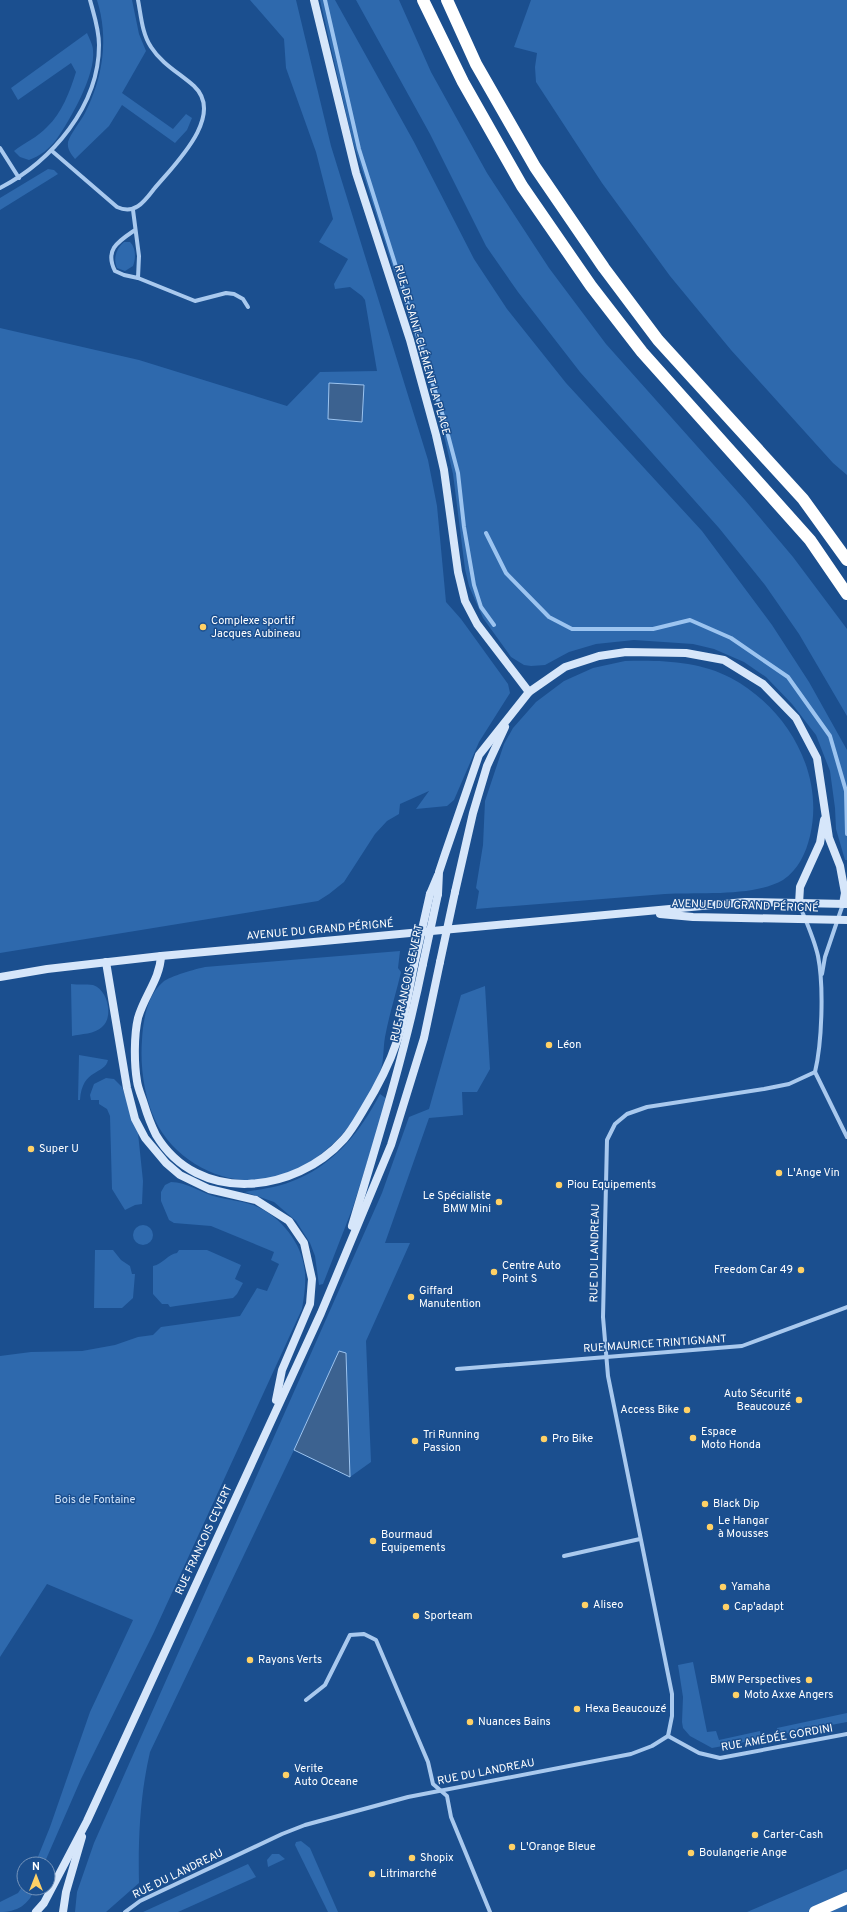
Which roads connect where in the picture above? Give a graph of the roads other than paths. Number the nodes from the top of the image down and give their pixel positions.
1 (90, 0) edge
2 (138, 0) edge
3 (314, 0) edge
4 (423, 0) edge
5 (447, 0) edge
6 (0, 148) edge
7 (52, 152) junction
8 (18, 178) junction
9 (0, 188) edge
10 (133, 210) junction
11 (134, 230) junction
12 (138, 278) junction
13 (248, 306) dead end
14 (847, 560) edge
15 (847, 594) edge
16 (529, 692) junction
17 (511, 713) junction
18 (826, 812) junction
19 (800, 904) junction
20 (845, 904) edge
21 (643, 912) junction
22 (805, 919) junction
23 (843, 919) edge
24 (161, 956) junction
25 (106, 962) junction
26 (419, 964) junction
27 (0, 977) edge
28 (821, 979) junction
29 (815, 1072) junction
30 (847, 1137) edge
31 (340, 1267) junction
32 (847, 1307) edge
33 (606, 1357) junction
34 (457, 1369) dead end
35 (274, 1413) junction
36 (640, 1539) junction
37 (564, 1556) dead end
38 (306, 1700) dead end
39 (847, 1734) edge
40 (668, 1736) junction
41 (440, 1790) junction
42 (87, 1821) junction
43 (847, 1898) edge
44 (36, 1912) edge
45 (63, 1912) edge
46 (125, 1912) edge
47 (490, 1912) edge
48 (815, 1912) edge

1 - 7 street
2 - 10 street
3 - 16 street, RUE DE SAINT-CLÉMENT LA PLACE
4 - 15 highway
5 - 14 highway
6 - 8 street
7 - 8 street
7 - 10 street
8 - 9 street
10 - 11 street
11 - 12 street
11 - 12 street
12 - 13 street
16 - 17 street, RUE FRANCOIS CEVERT
16 - 18 street, RUE FRANCOIS CEVERT
17 - 26 street, RUE FRANCOIS CEVERT, bridge
17 - 31 street, RUE FRANCOIS CEVERT, bridge
18 - 19 street, RUE FRANCOIS CEVERT
18 - 20 street, RUE FRANCOIS CEVERT
19 - 20 street, AVENUE DU GRAND PÉRIGNÉ
19 - 21 street, AVENUE DU GRAND PÉRIGNÉ
19 - 22 street
20 - 23 street
21 - 22 street, AVENUE DU GRAND PÉRIGNÉ
21 - 24 street, AVENUE DU GRAND PÉRIGNÉ
22 - 23 street, AVENUE DU GRAND PÉRIGNÉ
22 - 28 street
23 - 28 street
24 - 25 street, AVENUE DU GRAND PÉRIGNÉ
24 - 26 street
25 - 27 street, AVENUE DU GRAND PÉRIGNÉ
25 - 35 street
26 - 31 street, RUE FRANCOIS CEVERT
28 - 29 street
29 - 30 street
29 - 33 street, RUE DU LANDREAU
31 - 35 street, RUE FRANCOIS CEVERT
32 - 33 street, RUE MAURICE TRINTIGNANT
33 - 34 street, RUE MAURICE TRINTIGNANT
33 - 36 street, RUE DU LANDREAU
35 - 42 street, RUE FRANCOIS CEVERT
36 - 37 street
36 - 40 street, RUE DU LANDREAU
38 - 41 street
39 - 40 street, RUE AMÉDÉE GORDINI
40 - 41 street, RUE DU LANDREAU
41 - 46 street, RUE DU LANDREAU
41 - 47 street
42 - 44 street, RUE FRANCOIS CEVERT
42 - 45 street, RUE FRANCOIS CEVERT
43 - 48 highway

